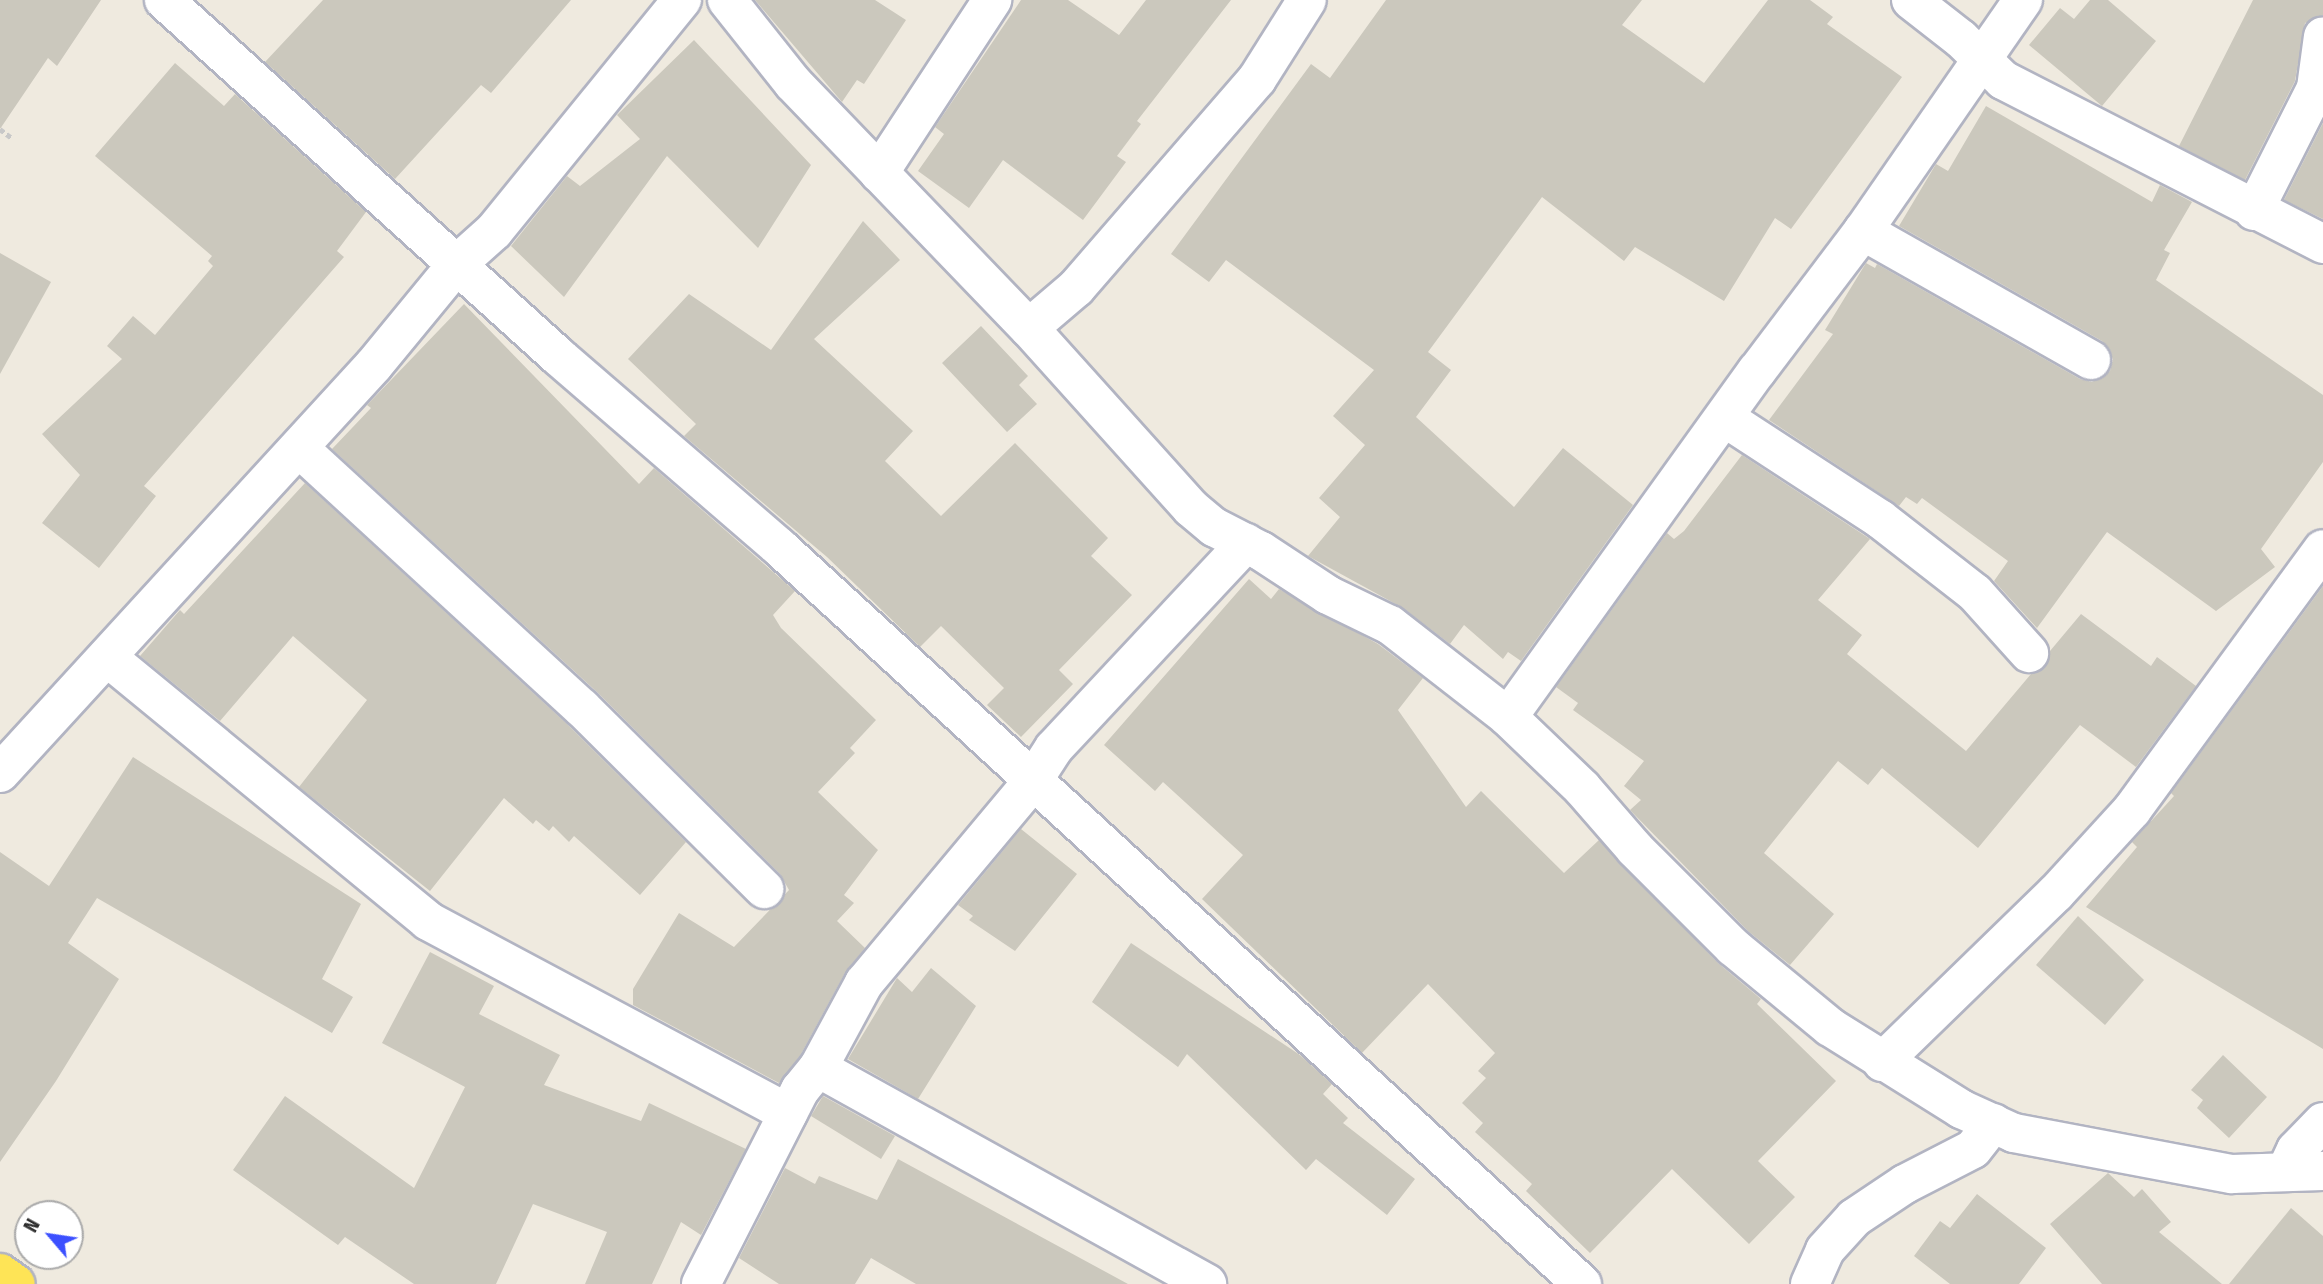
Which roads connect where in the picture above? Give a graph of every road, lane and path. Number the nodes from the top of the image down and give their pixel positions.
1 (164, 0) edge
2 (682, 0) edge
3 (727, 0) edge
4 (992, 0) edge
5 (1307, 0) edge
6 (1911, 0) edge
7 (2023, 0) edge
8 (2323, 36) edge
9 (1979, 59) junction
10 (0, 129) edge
11 (12, 138) dead end
12 (879, 173) junction
13 (2254, 211) junction
14 (1863, 231) junction
15 (2323, 244) edge
16 (456, 265) junction
17 (1029, 328) junction
18 (2091, 360) dead end
19 (1725, 418) junction
20 (299, 448) junction
21 (1246, 543) junction
22 (2323, 549) edge
23 (2029, 653) dead end
24 (107, 657) junction
25 (1508, 717) junction
26 (0, 773) edge
27 (1032, 782) junction
28 (764, 889) dead end
29 (1882, 1062) junction
30 (818, 1068) junction
31 (788, 1113) junction
32 (2323, 1122) edge
33 (1993, 1123) junction
34 (2286, 1171) junction
35 (2323, 1171) edge
36 (0, 1273) edge
37 (706, 1282) edge
38 (16, 1284) edge
39 (1208, 1284) edge
40 (1582, 1284) edge
41 (1810, 1284) edge

1 - 16 street
2 - 16 street
3 - 12 street
4 - 12 street
5 - 17 street
6 - 9 street
7 - 9 street
8 - 13 street
9 - 13 street
9 - 14 street
10 - 11 path
12 - 17 street
13 - 15 street
14 - 18 street
14 - 19 street
16 - 20 street
16 - 27 street
17 - 21 street
19 - 23 street
19 - 25 street
20 - 24 street
20 - 28 street
21 - 25 street
21 - 27 street
22 - 29 street
24 - 26 street
24 - 31 street
25 - 29 street
27 - 30 street
27 - 40 street
29 - 33 street
30 - 31 street
30 - 39 street
31 - 37 street
32 - 34 street
33 - 34 street
33 - 41 street
34 - 35 street
36 - 38 main road

